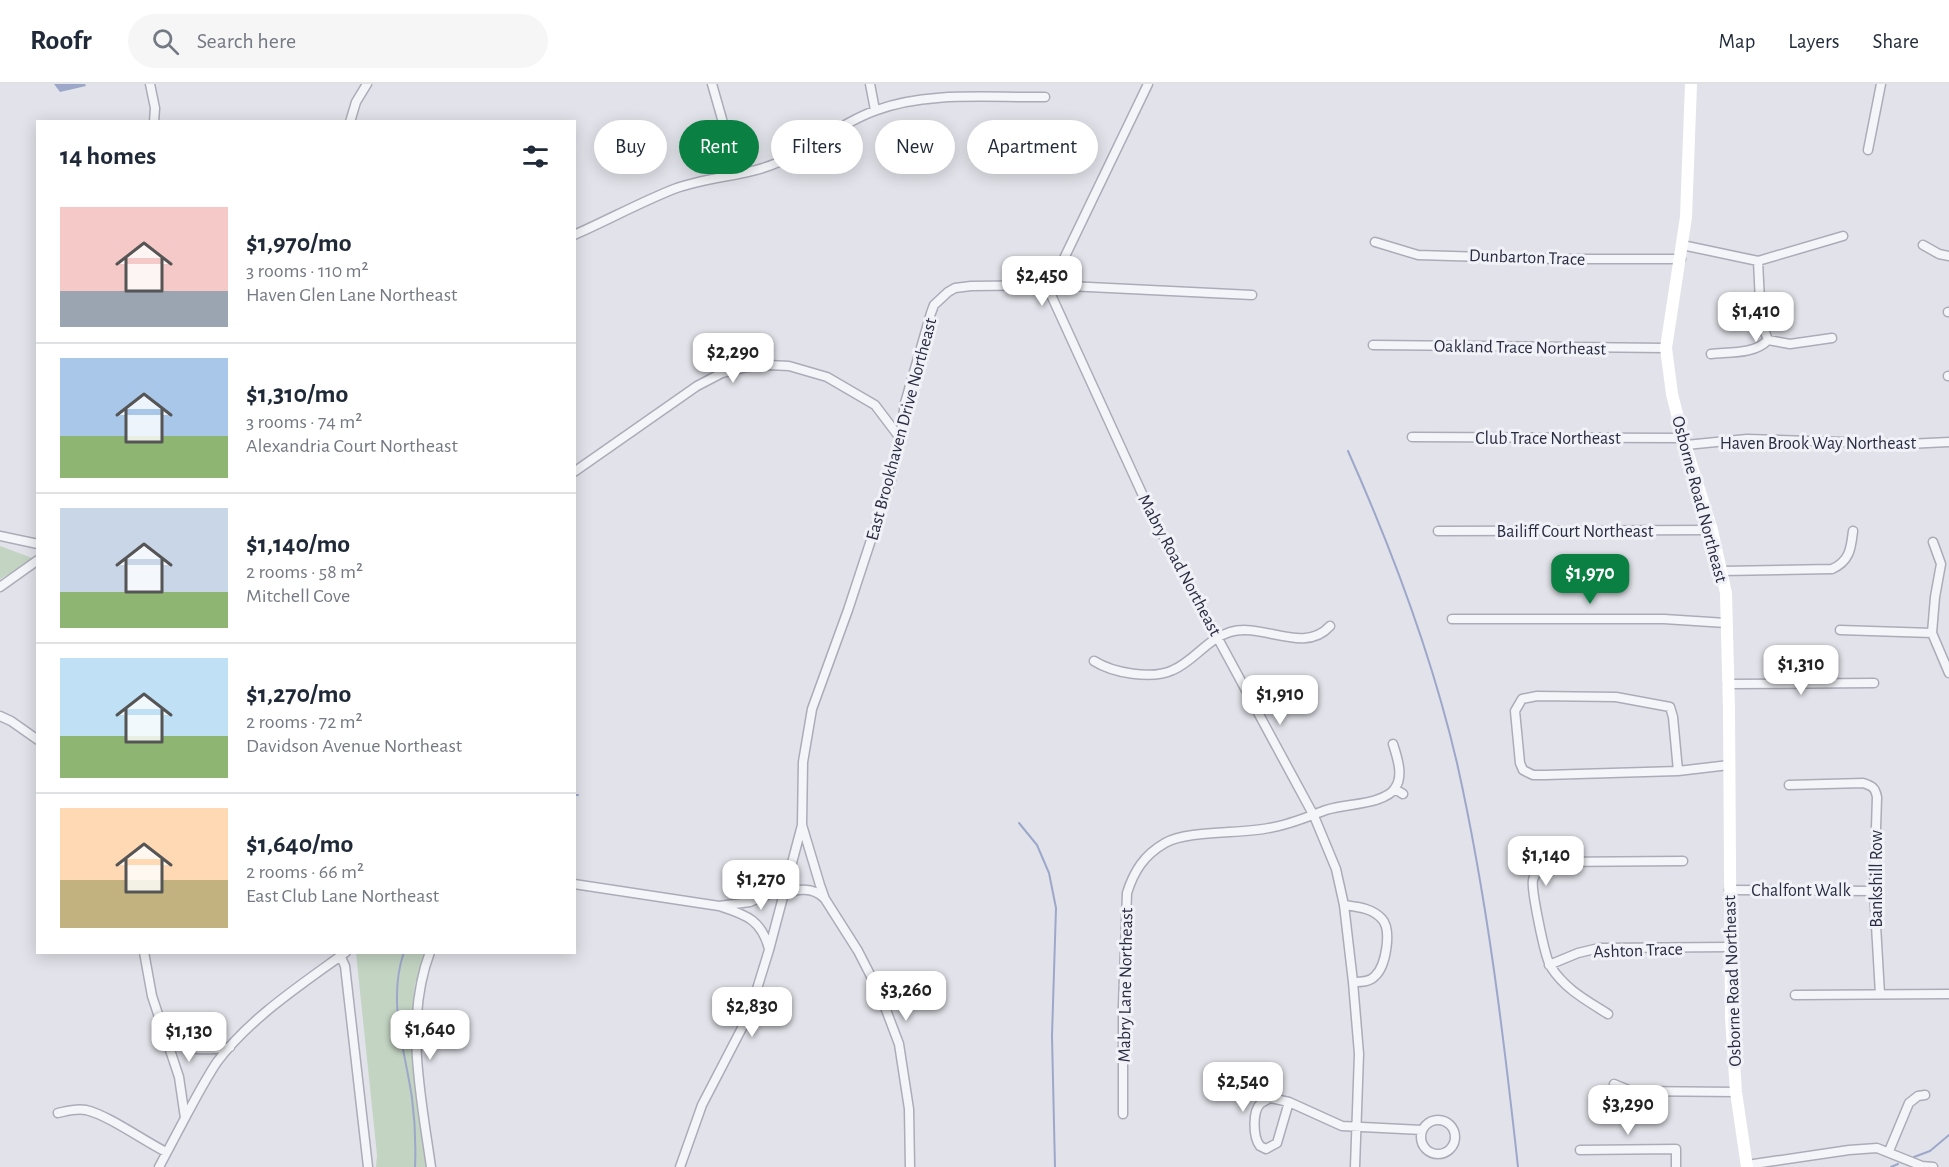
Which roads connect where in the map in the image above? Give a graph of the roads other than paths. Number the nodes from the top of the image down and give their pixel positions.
1 (150, 84) edge
2 (367, 84) edge
3 (712, 84) edge
4 (870, 84) edge
5 (1148, 84) edge
6 (1690, 84) edge
7 (1881, 84) edge
8 (1045, 98) dead end
9 (875, 110) junction
10 (154, 120) edge
11 (351, 120) edge
12 (1868, 150) dead end
13 (732, 175) junction
14 (576, 234) edge
15 (1843, 236) dead end
16 (1375, 242) dead end
17 (1682, 245) junction
18 (1923, 245) dead end
19 (1949, 256) edge
20 (1681, 259) junction
21 (1758, 261) junction
22 (1052, 285) junction
23 (1252, 295) dead end
24 (1832, 338) dead end
25 (1768, 340) junction
26 (1373, 345) dead end
27 (1666, 348) junction
28 (1712, 354) dead end
29 (1413, 437) dead end
30 (900, 438) junction
31 (1685, 441) junction
32 (1949, 442) edge
33 (576, 471) edge
34 (1712, 530) junction
35 (1438, 531) dead end
36 (1853, 531) dead end
37 (0, 536) edge
38 (1933, 542) dead end
39 (36, 544) edge
40 (36, 561) edge
41 (1722, 571) junction
42 (0, 587) edge
43 (1452, 619) dead end
44 (1726, 623) junction
45 (1330, 626) dead end
46 (1840, 630) dead end
47 (1932, 633) junction
48 (1217, 637) junction
49 (1094, 661) dead end
50 (1949, 673) edge
51 (1874, 683) dead end
52 (1728, 684) junction
53 (0, 716) edge
54 (36, 739) edge
55 (1393, 744) dead end
56 (1729, 765) junction
57 (1678, 771) junction
58 (1789, 785) dead end
59 (1395, 789) junction
60 (1403, 794) dead end
61 (1314, 816) junction
62 (802, 825) junction
63 (1683, 861) dead end
64 (787, 879) junction
65 (576, 884) edge
66 (1729, 890) junction
67 (1874, 891) junction
68 (774, 892) junction
69 (783, 895) junction
70 (825, 899) junction
71 (1344, 905) junction
72 (719, 906) junction
73 (1730, 947) junction
74 (769, 950) junction
75 (144, 954) edge
76 (429, 954) edge
77 (343, 955) edge
78 (1549, 964) junction
79 (1353, 982) junction
80 (1880, 994) junction
81 (1949, 994) edge
82 (1795, 995) dead end
83 (1608, 1014) dead end
84 (161, 1021) junction
85 (230, 1047) junction
86 (1614, 1084) dead end
87 (1736, 1092) junction
88 (1925, 1095) dead end
89 (1289, 1102) junction
90 (58, 1113) dead end
91 (1123, 1114) dead end
92 (185, 1118) junction
93 (1358, 1128) junction
94 (1422, 1130) junction
95 (1580, 1150) dead end
96 (1888, 1151) junction
97 (166, 1152) junction
98 (1747, 1166) edge
99 (159, 1167) edge
100 (368, 1167) edge
101 (431, 1167) edge
102 (680, 1167) edge
103 (910, 1167) edge
104 (1355, 1167) edge
105 (1676, 1167) edge
106 (1933, 1167) edge

1 - 10 street
2 - 11 street
3 - 13 street
4 - 9 street
5 - 22 street
6 - 17 street, Osborne Road Northeast
7 - 12 street
8 - 9 street
9 - 13 street
13 - 14 street
15 - 21 street
16 - 20 street, Dunbarton Trace
17 - 20 street, Osborne Road Northeast
17 - 21 street
18 - 19 street
20 - 27 street, Osborne Road Northeast
21 - 25 street
22 - 23 street, East Brookhaven Drive Northeast
22 - 30 street, East Brookhaven Drive Northeast
22 - 48 street, Mabry Road Northeast
24 - 25 street
25 - 28 street
26 - 27 street, Oakland Trace Northeast
27 - 31 street, Osborne Road Northeast
29 - 31 street, Club Trace Northeast
30 - 33 street
30 - 62 street, East Brookhaven Drive Northeast
31 - 32 street, Haven Brook Way Northeast
31 - 34 street, Osborne Road Northeast
34 - 35 street, Bailiff Court Northeast
34 - 41 street, Osborne Road Northeast
36 - 41 street
37 - 39 street
38 - 47 street
40 - 42 street
41 - 44 street, Osborne Road Northeast
43 - 44 street
44 - 52 street, Osborne Road Northeast
45 - 48 street
46 - 47 street
47 - 50 street
48 - 49 street
48 - 61 street, Mabry Road Northeast
51 - 52 street
52 - 56 street, Osborne Road Northeast
53 - 54 street
55 - 59 street
56 - 57 street
56 - 66 street, Osborne Road Northeast
57 - 57 street
58 - 67 street, Bankshill Row
59 - 60 street
59 - 61 street, Mabry Lane Northeast
61 - 71 street, Mabry Road Northeast
61 - 91 street, Mabry Lane Northeast
62 - 64 street
62 - 70 street, East Brookhaven Drive Northeast
63 - 78 street
64 - 68 street
64 - 69 street
65 - 72 street
66 - 67 street, Chalfont Walk
66 - 73 street, Osborne Road Northeast
67 - 80 street, Bankshill Row
68 - 69 street
68 - 72 street
69 - 70 street
69 - 74 street
70 - 103 street, East Brookhaven Drive Northeast
71 - 79 street, Mabry Road Northeast
71 - 79 street
72 - 74 street
73 - 78 street, Ashton Trace
73 - 87 street, Osborne Road Northeast
74 - 102 street
75 - 84 street
76 - 101 street
77 - 85 street
77 - 100 street
78 - 83 street
79 - 93 street, Mabry Road Northeast
80 - 81 street
80 - 82 street
84 - 85 street
84 - 92 street
85 - 92 street
86 - 87 street
87 - 98 street, Osborne Road Northeast
88 - 96 street
89 - 89 street
89 - 93 street
90 - 97 street
92 - 97 street
93 - 94 street
93 - 104 street, Mabry Road Northeast
94 - 94 street
95 - 105 street
96 - 98 street
96 - 106 street
97 - 99 street

